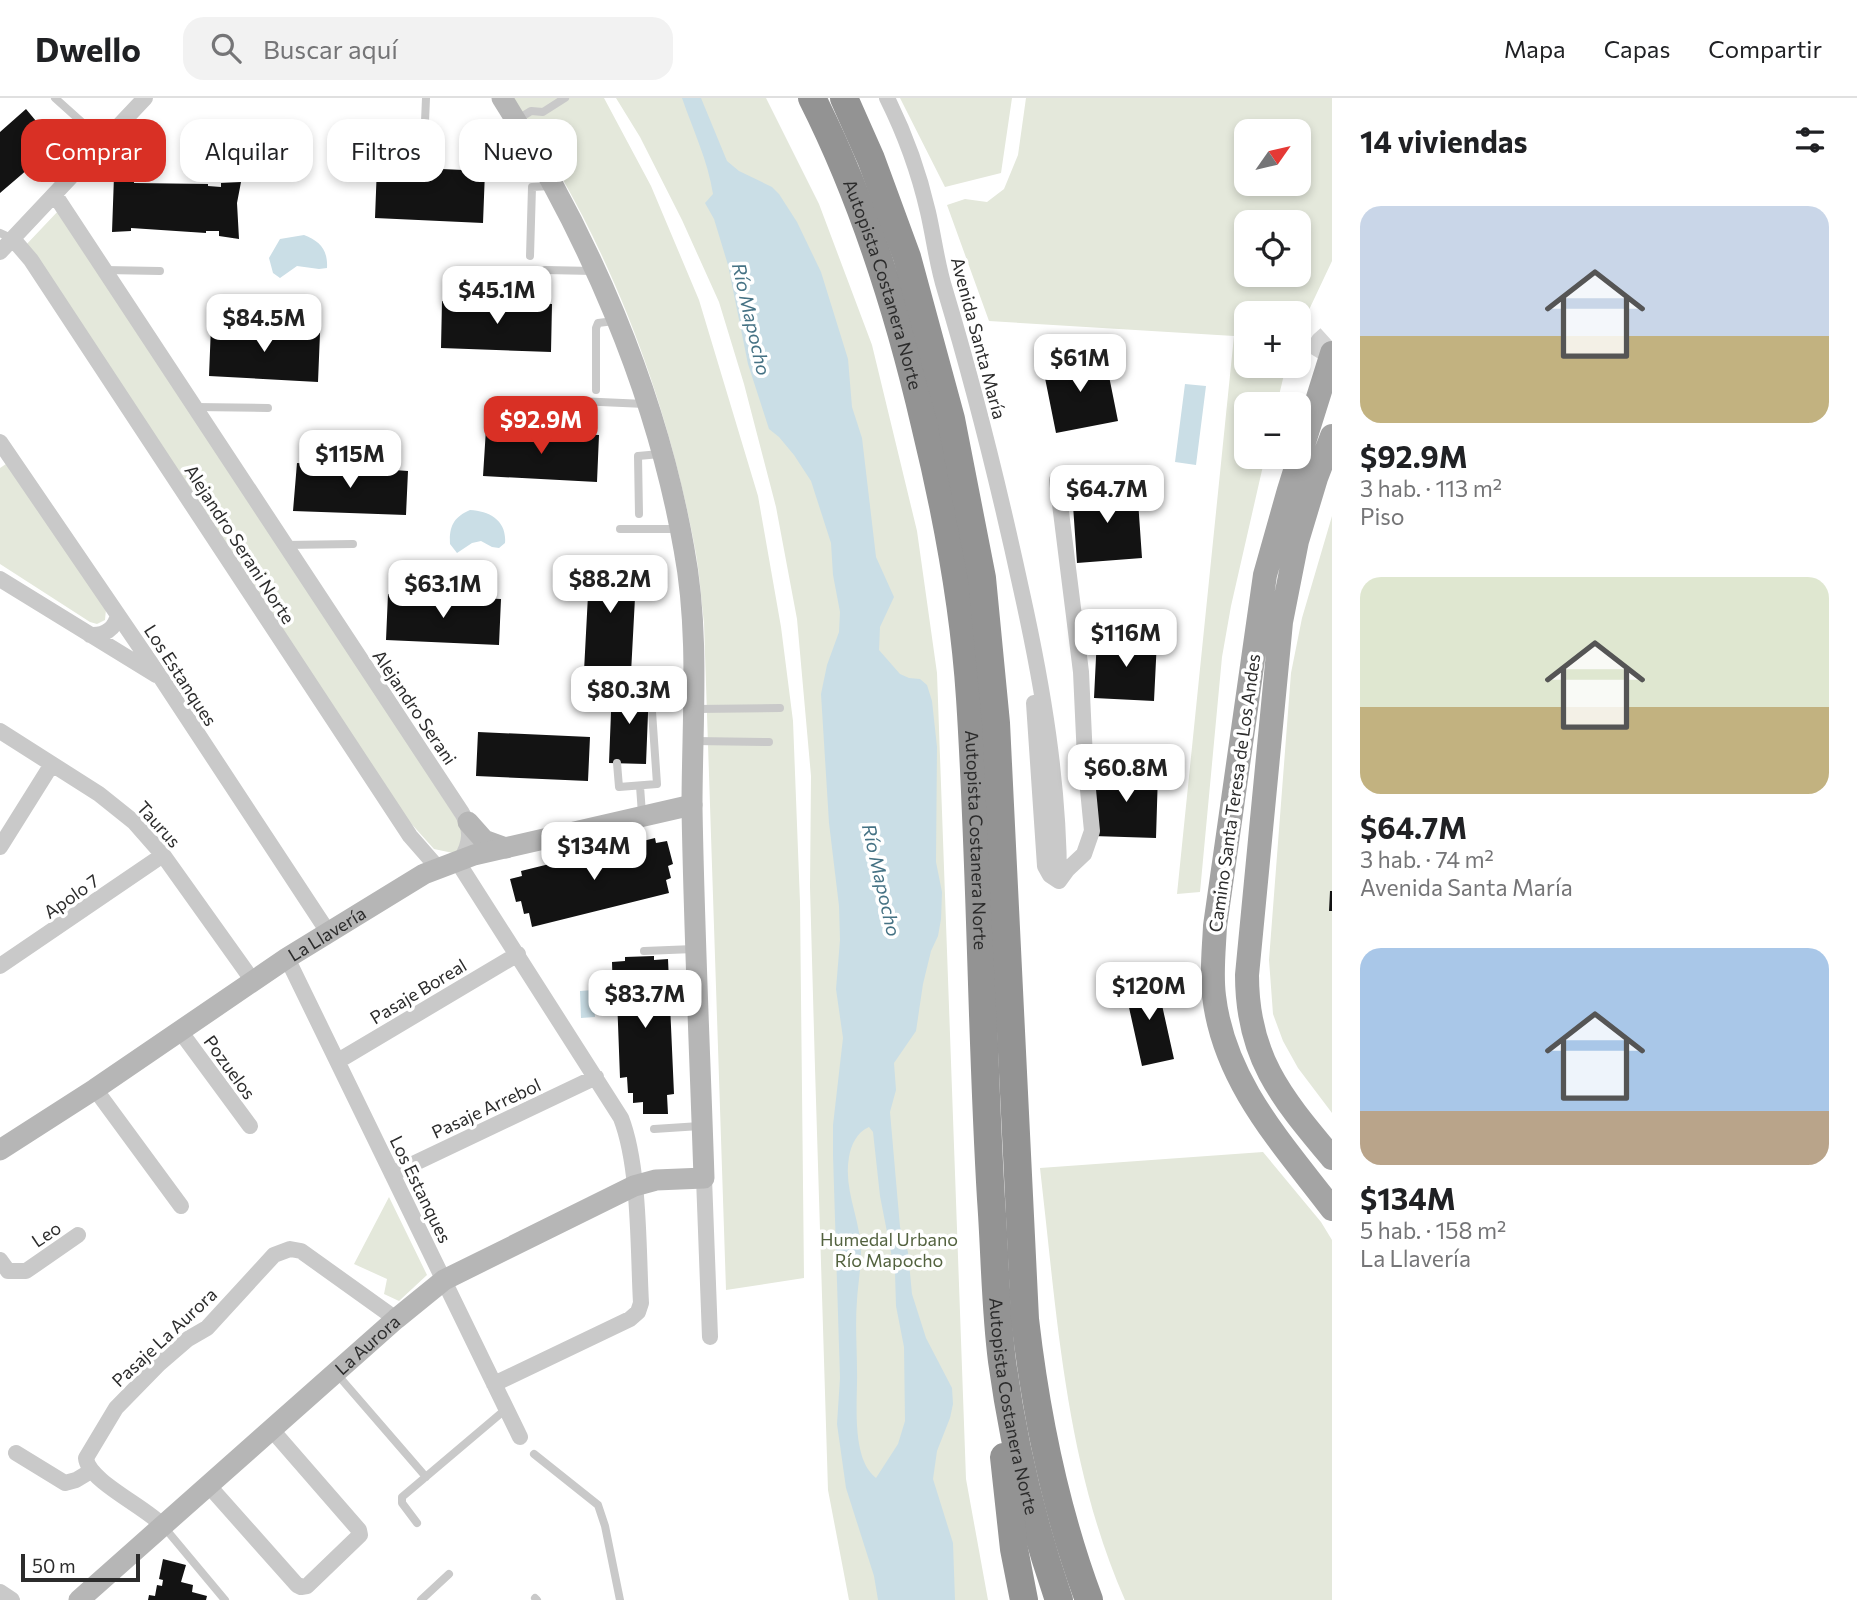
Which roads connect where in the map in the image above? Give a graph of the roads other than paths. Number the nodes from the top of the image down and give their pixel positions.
1 (55, 98) edge
2 (145, 98) edge
3 (426, 98) edge
4 (502, 98) edge
5 (565, 98) edge
6 (812, 98) edge
7 (844, 98) edge
8 (887, 98) edge
9 (78, 119) edge
10 (125, 119) edge
11 (425, 119) edge
12 (515, 119) edge
13 (518, 119) edge
14 (67, 182) edge
15 (552, 182) edge
16 (554, 186) junction
17 (55, 195) junction
18 (6, 236) edge
19 (0, 252) edge
20 (530, 257) dead end
21 (105, 270) junction
22 (160, 271) dead end
23 (545, 271) dead end
24 (596, 271) junction
25 (616, 321) junction
26 (1323, 355) tunnel mouth
27 (596, 390) dead end
28 (578, 401) dead end
29 (646, 404) junction
30 (195, 407) junction
31 (268, 408) dead end
32 (0, 442) edge
33 (1330, 444) edge
34 (662, 454) junction
35 (1057, 480) dead end
36 (639, 514) dead end
37 (620, 529) dead end
38 (680, 529) junction
39 (353, 544) dead end
40 (285, 545) junction
41 (0, 579) edge
42 (118, 615) junction
43 (90, 635) junction
44 (161, 678) junction
45 (651, 697) dead end
46 (780, 708) dead end
47 (693, 709) junction
48 (0, 731) edge
49 (693, 741) junction
50 (769, 742) dead end
51 (617, 763) dead end
52 (52, 764) junction
53 (640, 786) junction
54 (692, 805) junction
55 (642, 817) junction
56 (468, 822) junction
57 (0, 847) edge
58 (506, 848) junction
59 (163, 855) junction
60 (452, 863) junction
61 (328, 932) junction
62 (696, 948) junction
63 (644, 951) dead end
64 (518, 954) junction
65 (288, 958) junction
66 (0, 966) edge
67 (253, 981) junction
68 (180, 1031) junction
69 (338, 1061) junction
70 (596, 1077) junction
71 (95, 1089) junction
72 (250, 1126) dead end
73 (703, 1126) junction
74 (654, 1129) dead end
75 (0, 1150) edge
76 (1332, 1158) edge
77 (392, 1174) junction
78 (704, 1178) junction
79 (634, 1186) junction
80 (181, 1206) dead end
81 (1332, 1209) edge
82 (78, 1235) dead end
83 (0, 1260) edge
84 (444, 1280) junction
85 (397, 1319) junction
86 (710, 1337) dead end
87 (1002, 1356) junction
88 (336, 1373) junction
89 (494, 1384) junction
90 (506, 1409) junction
91 (272, 1430) junction
92 (520, 1437) dead end
93 (16, 1452) dead end
94 (534, 1454) dead end
95 (91, 1471) junction
96 (426, 1477) junction
97 (209, 1486) junction
98 (417, 1523) dead end
99 (163, 1526) junction
100 (1047, 1566) junction
101 (449, 1574) dead end
102 (0, 1592) edge
103 (12, 1600) edge
104 (79, 1600) edge
105 (225, 1600) edge
106 (421, 1600) edge
107 (620, 1600) edge
108 (1024, 1600) edge
109 (1051, 1600) edge
110 (1059, 1600) edge
111 (1089, 1600) edge

1 - 9 lane
2 - 10 street
3 - 11 lane
4 - 12 street
5 - 13 lane
6 - 87 highway, Autopista Costanera Norte
7 - 111 highway, Autopista Costanera Norte
8 - 35 street, Avenida Santa María
14 - 17 street
15 - 16 street
16 - 20 lane
16 - 24 street
17 - 18 street
17 - 21 street, Alejandro Serani
18 - 19 street
18 - 60 street, Alejandro Serani Norte
21 - 22 lane
21 - 30 street, Alejandro Serani
23 - 24 lane
24 - 25 street
25 - 27 lane
25 - 29 street
26 - 81 main road, Camino Santa Teresa de Los Andes
28 - 29 lane
29 - 34 street
30 - 31 lane
30 - 40 street, Alejandro Serani
32 - 42 street, Los Estanques
33 - 76 main road, Camino Santa Teresa de Los Andes
34 - 36 lane
34 - 38 street
37 - 38 lane
38 - 47 street
39 - 40 lane
40 - 56 street, Alejandro Serani
41 - 43 street
42 - 43 street
42 - 44 street, Los Estanques
43 - 44 street
44 - 61 street, Los Estanques
45 - 53 lane
46 - 47 lane
47 - 49 street
48 - 52 street, Taurus
49 - 50 lane
49 - 54 street
51 - 53 lane
52 - 57 street
52 - 59 street, Taurus
53 - 55 lane
54 - 55 street, La Llavería
54 - 62 street
55 - 58 street, La Llavería
56 - 58 street
56 - 60 street
58 - 60 street, La Llavería
59 - 66 street, Apolo 7
59 - 67 street, Taurus
60 - 61 street, La Llavería
60 - 64 street
61 - 65 street, La Llavería
62 - 63 lane
62 - 73 street
64 - 69 street, Pasaje Boreal
64 - 70 street
65 - 67 street, La Llavería
65 - 69 street, Los Estanques
67 - 68 street, La Llavería
68 - 71 street, La Llavería
68 - 72 street, Pozuelos
69 - 77 street, Los Estanques
70 - 77 street, Pasaje Arrebol
70 - 79 street
71 - 75 street, La Llavería
71 - 80 street
73 - 74 lane
73 - 78 street
77 - 84 street, Los Estanques
78 - 79 street, La Aurora
78 - 86 street
79 - 84 street, La Aurora
79 - 89 street
82 - 83 street, Leo
84 - 85 street, La Aurora
84 - 89 street, Los Estanques
85 - 88 street, La Aurora
85 - 95 street, Pasaje La Aurora
87 - 100 highway, Autopista Costanera Norte
87 - 108 highway
88 - 91 street, La Aurora
88 - 96 lane
89 - 90 street, Los Estanques
90 - 92 street, Los Estanques
90 - 96 lane
91 - 97 street, La Aurora
91 - 97 street
93 - 95 street
94 - 107 lane
95 - 99 street
96 - 98 lane
97 - 99 street, La Aurora
99 - 104 street, La Aurora
99 - 105 lane
100 - 109 highway
100 - 110 highway, Autopista Costanera Norte
101 - 106 lane
102 - 103 street

